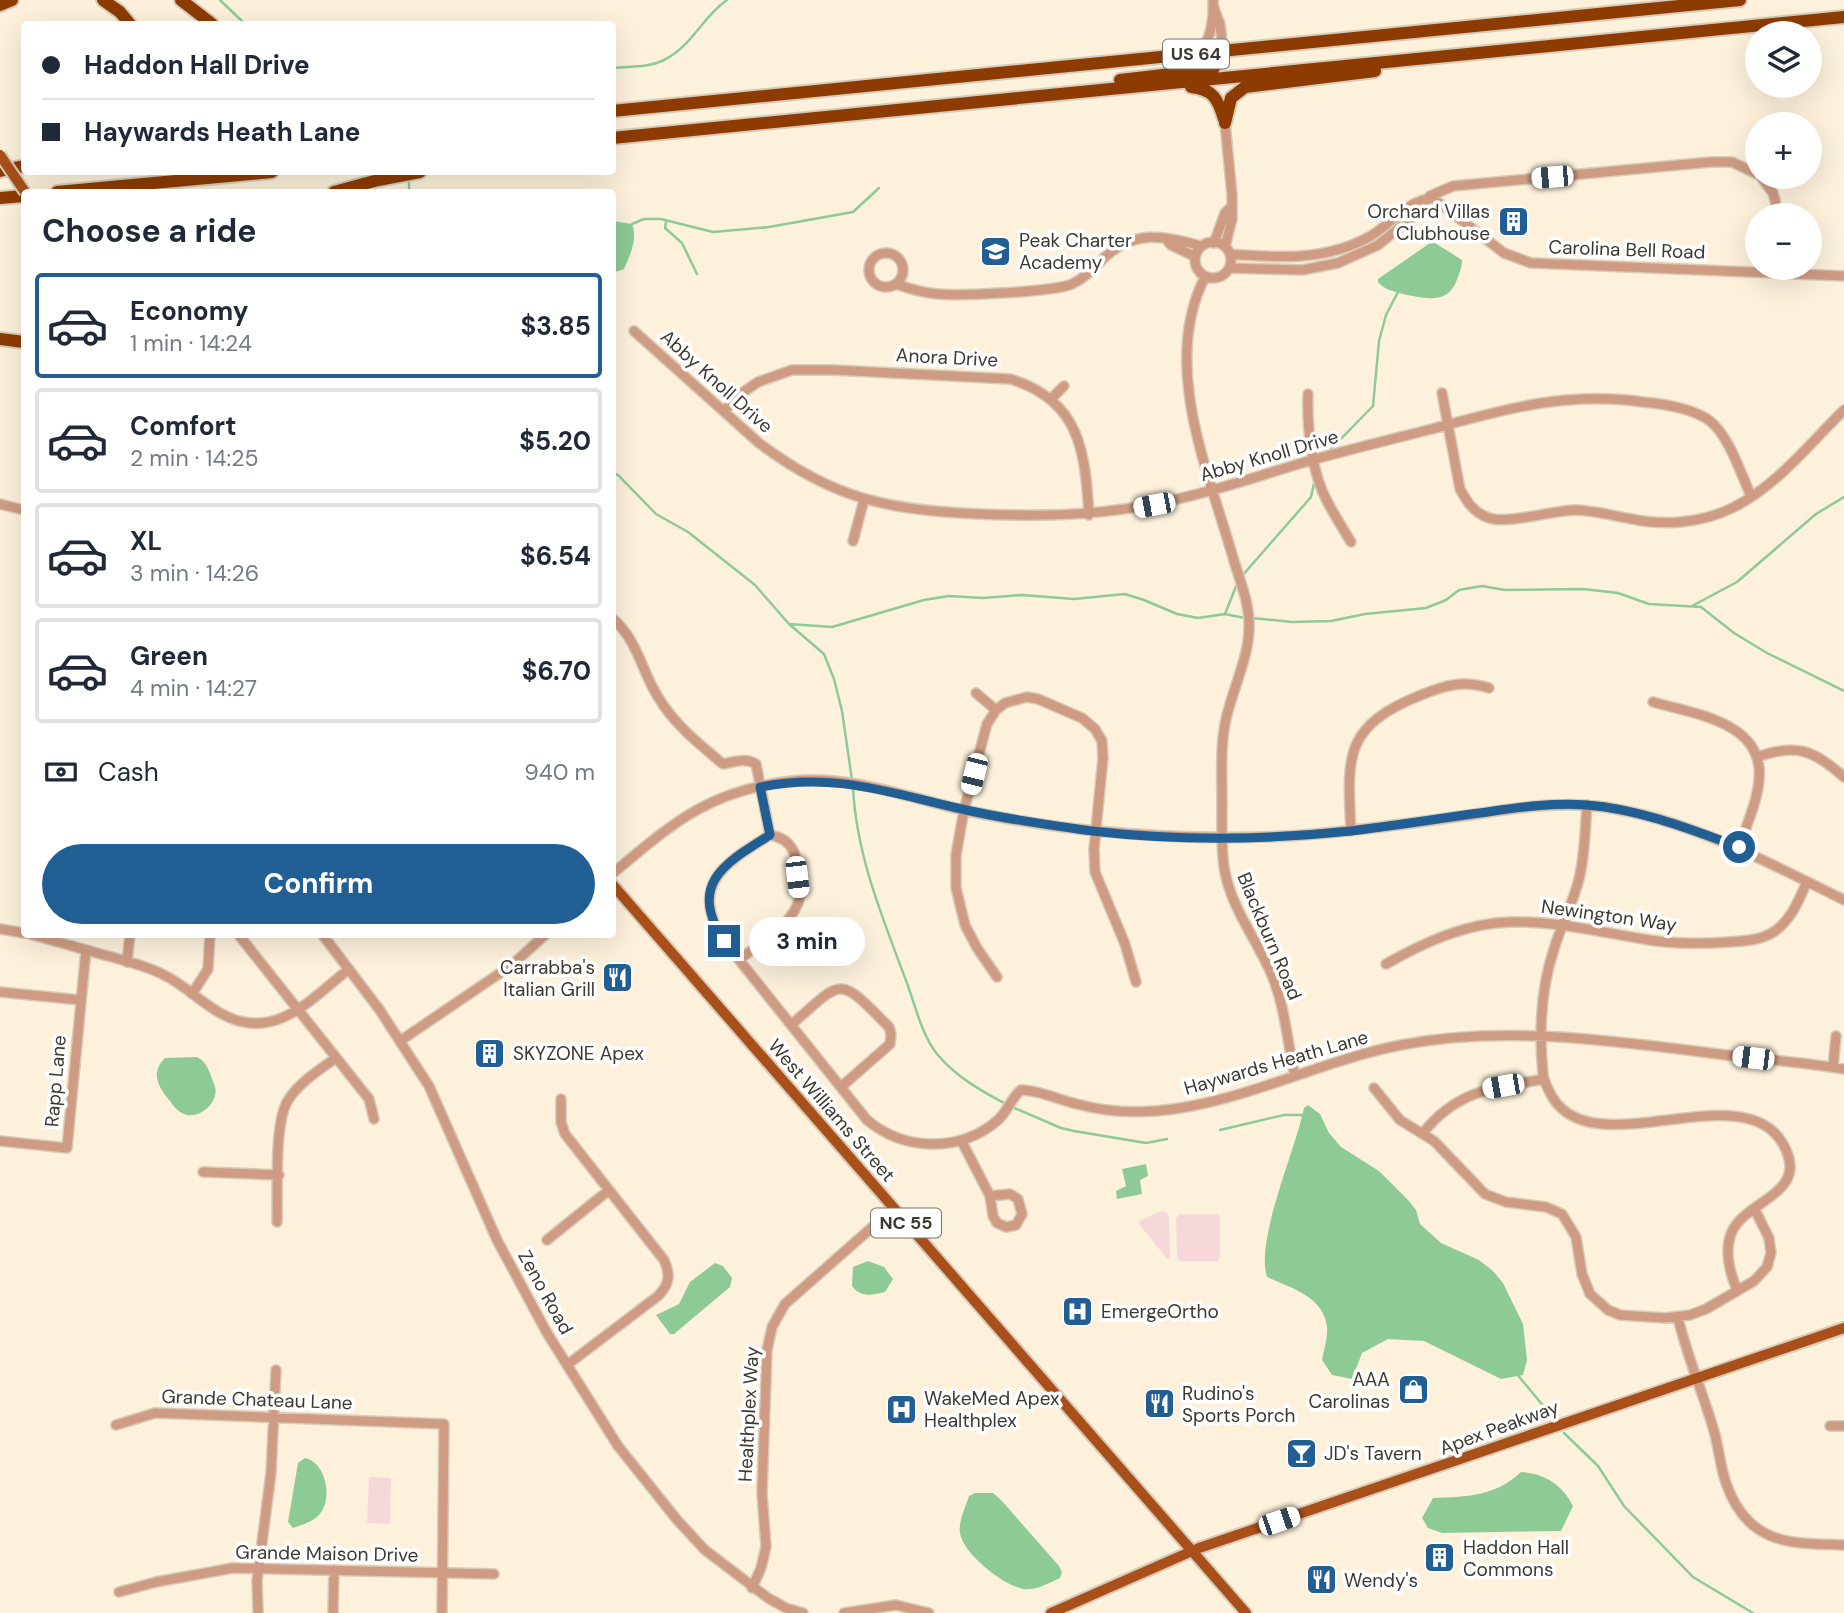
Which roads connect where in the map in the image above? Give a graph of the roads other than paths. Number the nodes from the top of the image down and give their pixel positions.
1 (12, 0) edge
2 (103, 0) edge
3 (181, 0) edge
4 (1740, 0) edge
5 (1213, 3) edge
6 (0, 5) edge
7 (1844, 17) edge
8 (128, 21) edge
9 (208, 21) edge
10 (1523, 48) junction
11 (1223, 51) junction
12 (1200, 53) junction
13 (1159, 85) junction
14 (1048, 94) junction
15 (616, 109) edge
16 (1225, 123) junction
17 (616, 138) edge
18 (0, 155) edge
19 (1745, 167) edge
20 (21, 168) edge
21 (0, 172) edge
22 (240, 175) edge
23 (404, 175) edge
24 (22, 189) edge
25 (89, 189) edge
26 (345, 189) edge
27 (21, 195) edge
28 (0, 198) edge
29 (1427, 198) junction
30 (1231, 207) junction
31 (1166, 239) junction
32 (1214, 243) junction
33 (1354, 244) junction
34 (1201, 246) junction
35 (1228, 251) junction
36 (1360, 255) junction
37 (1194, 257) junction
38 (1229, 268) junction
39 (1745, 269) edge
40 (1822, 274) edge
41 (1844, 276) edge
42 (1205, 277) junction
43 (899, 280) dead end
44 (634, 331) dead end
45 (0, 338) edge
46 (21, 342) edge
47 (1064, 386) dead end
48 (1442, 393) dead end
49 (1308, 394) dead end
50 (1052, 398) junction
51 (1844, 410) edge
52 (724, 411) junction
53 (1448, 424) junction
54 (1314, 460) junction
55 (1213, 490) junction
56 (1751, 496) junction
57 (864, 500) junction
58 (0, 504) edge
59 (21, 509) edge
60 (1089, 514) junction
61 (853, 541) dead end
62 (1351, 542) dead end
63 (616, 622) edge
64 (1489, 688) dead end
65 (976, 693) dead end
66 (1654, 702) dead end
67 (996, 710) junction
68 (1757, 757) junction
69 (1844, 777) edge
70 (760, 787) junction
71 (1587, 805) junction
72 (964, 810) junction
73 (1095, 831) junction
74 (1351, 831) junction
75 (770, 835) junction
76 (1222, 838) junction
77 (1739, 847) junction
78 (616, 870) edge
79 (1807, 882) junction
80 (616, 889) edge
81 (1844, 900) edge
82 (1563, 926) junction
83 (0, 929) edge
84 (21, 933) edge
85 (52, 938) edge
86 (130, 938) edge
87 (210, 938) edge
88 (241, 938) edge
89 (324, 938) edge
90 (542, 938) edge
91 (86, 950) junction
92 (739, 960) junction
93 (127, 961) junction
94 (1386, 964) dead end
95 (349, 970) junction
96 (997, 977) dead end
97 (1136, 982) dead end
98 (0, 992) edge
99 (192, 994) junction
100 (80, 1000) junction
101 (299, 1010) junction
102 (791, 1025) junction
103 (1836, 1036) dead end
104 (1543, 1037) junction
105 (400, 1041) junction
106 (335, 1058) junction
107 (1833, 1067) junction
108 (1844, 1069) edge
109 (1295, 1076) junction
110 (1544, 1079) junction
111 (842, 1087) junction
112 (1374, 1088) dead end
113 (561, 1099) dead end
114 (374, 1119) dead end
115 (1423, 1133) junction
116 (961, 1140) junction
117 (0, 1141) edge
118 (203, 1172) dead end
119 (279, 1175) junction
120 (609, 1190) junction
121 (990, 1196) dead end
122 (894, 1208) junction
123 (1755, 1210) junction
124 (277, 1222) dead end
125 (547, 1240) dead end
126 (1737, 1290) junction
127 (1678, 1318) junction
128 (1844, 1328) edge
129 (566, 1365) junction
130 (276, 1370) dead end
131 (1697, 1377) junction
132 (274, 1417) junction
133 (116, 1425) dead end
134 (1830, 1426) dead end
135 (1844, 1426) edge
136 (1844, 1545) edge
137 (1192, 1551) junction
138 (259, 1568) junction
139 (334, 1570) junction
140 (443, 1573) junction
141 (494, 1574) dead end
142 (752, 1588) junction
143 (119, 1592) dead end
144 (258, 1613) edge
145 (333, 1613) edge
146 (442, 1613) edge
147 (803, 1613) edge
148 (844, 1613) edge
149 (929, 1613) edge
150 (1051, 1613) edge
151 (1246, 1613) edge

1 - 6 highway
2 - 8 highway
3 - 9 highway
4 - 11 highway, US 64
5 - 11 street
5 - 12 street
7 - 10 highway, US 64
10 - 13 highway, US 64
10 - 16 highway
11 - 12 highway, US 64
11 - 14 highway
12 - 15 highway, US 64
13 - 14 highway, US 64
13 - 16 highway
14 - 17 highway, US 64
16 - 30 street
18 - 24 main road, bridge
19 - 29 street
20 - 21 highway
22 - 25 highway
23 - 26 highway
27 - 28 highway
29 - 33 street
29 - 36 street
29 - 39 street, Carolina Bell Road
30 - 32 street
30 - 35 street
31 - 34 street
31 - 37 street
31 - 43 street
32 - 34 street
32 - 35 street
33 - 35 street
33 - 36 street
34 - 37 street
35 - 38 street
36 - 38 street
37 - 42 street
38 - 42 street
40 - 41 street, Carolina Bell Road
42 - 55 street, Blackburn Road
44 - 52 street, Abby Knoll Drive
45 - 46 highway
47 - 50 street
48 - 53 street
49 - 54 street
50 - 52 street, Anora Drive
50 - 60 street, Anora Drive
51 - 56 street
52 - 57 street, Abby Knoll Drive
53 - 54 street, Abby Knoll Drive
53 - 56 street, Abby Knoll Drive
53 - 56 street
54 - 55 street, Abby Knoll Drive
54 - 62 street
55 - 60 street, Abby Knoll Drive
55 - 76 street, Blackburn Road
57 - 60 street, Abby Knoll Drive
57 - 61 street
58 - 59 street
63 - 70 street
64 - 74 street
65 - 67 street
66 - 68 street
67 - 72 street
67 - 73 street
68 - 69 street
68 - 77 street
70 - 72 street
70 - 75 street
70 - 78 street
71 - 74 street
71 - 77 street
71 - 82 street
72 - 73 street
72 - 96 street
73 - 76 street
73 - 97 street
74 - 76 street
75 - 92 street, Haywards Heath Lane
75 - 92 street
76 - 109 street, Blackburn Road
77 - 79 street
79 - 81 street
79 - 82 street, Newington Way
80 - 122 main road, West Williams Street / NC 55
82 - 94 street, Newington Way
82 - 104 street
83 - 84 street
85 - 91 street
86 - 93 street
87 - 99 street
88 - 101 street
89 - 95 street, Zeno Road
90 - 105 street
91 - 93 street
91 - 100 street, Rapp Lane
92 - 102 street, Haywards Heath Lane
93 - 99 street
95 - 101 street
95 - 105 street, Zeno Road
98 - 100 street
99 - 101 street
100 - 117 street, Rapp Lane
101 - 106 street
102 - 111 street, Haywards Heath Lane
102 - 111 street
103 - 107 street
104 - 107 street, Haywards Heath Lane
104 - 109 street, Haywards Heath Lane
104 - 110 street
105 - 129 street, Zeno Road
106 - 114 street
106 - 119 street
107 - 108 street, Haywards Heath Lane
109 - 116 street, Haywards Heath Lane
110 - 115 street
110 - 123 street
111 - 116 street, Haywards Heath Lane
112 - 115 street
113 - 120 street
115 - 127 street
116 - 121 street
118 - 119 street
119 - 124 street
120 - 125 street
120 - 129 street
122 - 137 main road, West Williams Street / NC 55
122 - 142 street, Healthplex Way
123 - 126 street
123 - 126 street
126 - 127 street
127 - 131 street
128 - 131 main road, Apex Peakway
129 - 142 street, Zeno Road
130 - 132 street
131 - 136 street
131 - 137 main road, Apex Peakway
132 - 133 street, Grande Chateau Lane
132 - 138 street
132 - 140 street, Grande Chateau Lane
134 - 135 street
137 - 150 main road, Apex Peakway
137 - 151 main road, West Williams Street / NC 55
138 - 139 street, Grande Maison Drive
138 - 143 street, Grande Maison Drive
138 - 144 street
139 - 140 street, Grande Maison Drive
139 - 145 street
140 - 141 street, Grande Maison Drive
140 - 146 street
142 - 147 street, Zeno Road
148 - 149 street

